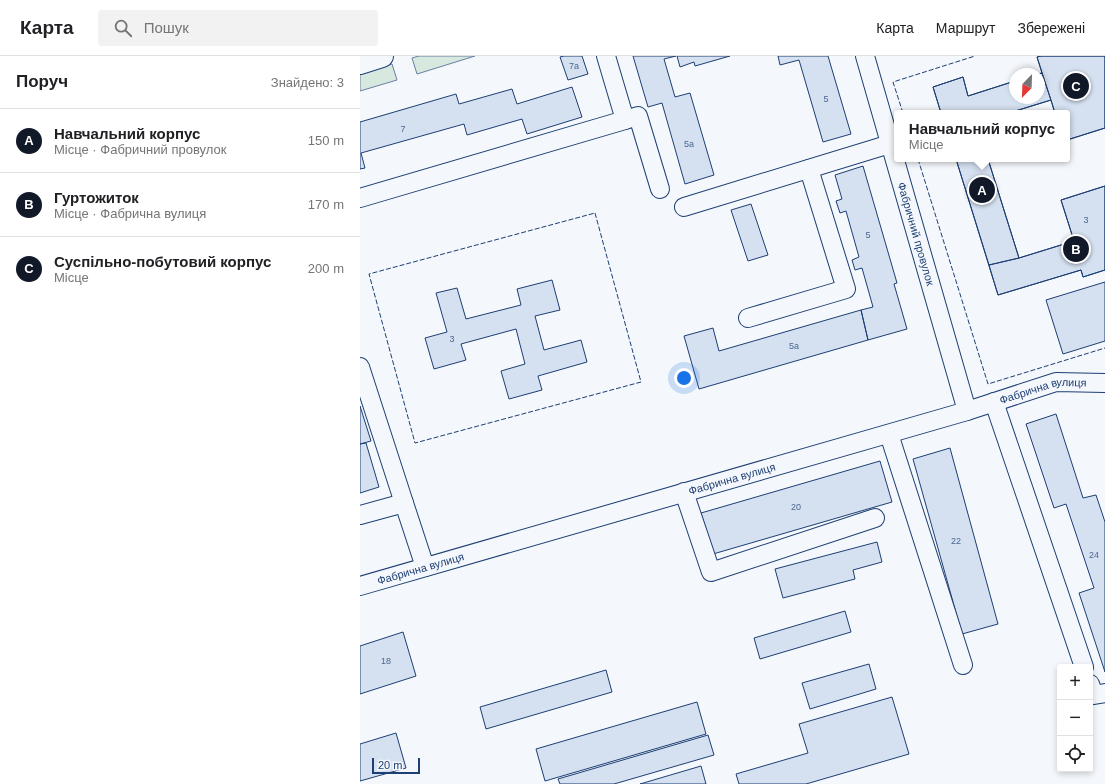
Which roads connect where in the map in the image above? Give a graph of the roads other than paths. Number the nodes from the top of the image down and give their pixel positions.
1 (382, 56) edge
2 (606, 56) edge
3 (865, 56) edge
4 (360, 63) edge
5 (625, 120) junction
6 (890, 144) junction
7 (894, 158) edge
8 (895, 162) edge
9 (809, 169) junction
10 (660, 188) dead end
11 (360, 198) edge
12 (684, 207) dead end
13 (748, 318) dead end
14 (360, 367) edge
15 (1105, 383) edge
16 (994, 402) junction
17 (967, 411) junction
18 (889, 434) junction
19 (684, 492) junction
20 (404, 503) junction
21 (360, 515) edge
22 (875, 518) dead end
23 (426, 566) junction
24 (360, 586) edge
25 (1083, 664) edge
26 (963, 665) dead end
27 (1093, 692) edge
28 (1105, 693) edge

1 - 4 main road
2 - 5 street
3 - 6 street, Фабричний провулок
5 - 10 street
5 - 11 street
6 - 7 street, Фабричний провулок
6 - 9 street
8 - 17 street, Фабричний провулок
9 - 12 street
9 - 13 street
14 - 20 street
15 - 16 street, Фабрична вулиця
16 - 17 street, Фабрична вулиця
16 - 25 street
17 - 18 street, Фабрична вулиця
18 - 19 street, Фабрична вулиця
18 - 26 street
19 - 22 street
19 - 23 street, Фабрична вулиця
20 - 21 street
20 - 23 street
23 - 24 street, Фабрична вулиця
27 - 28 street

